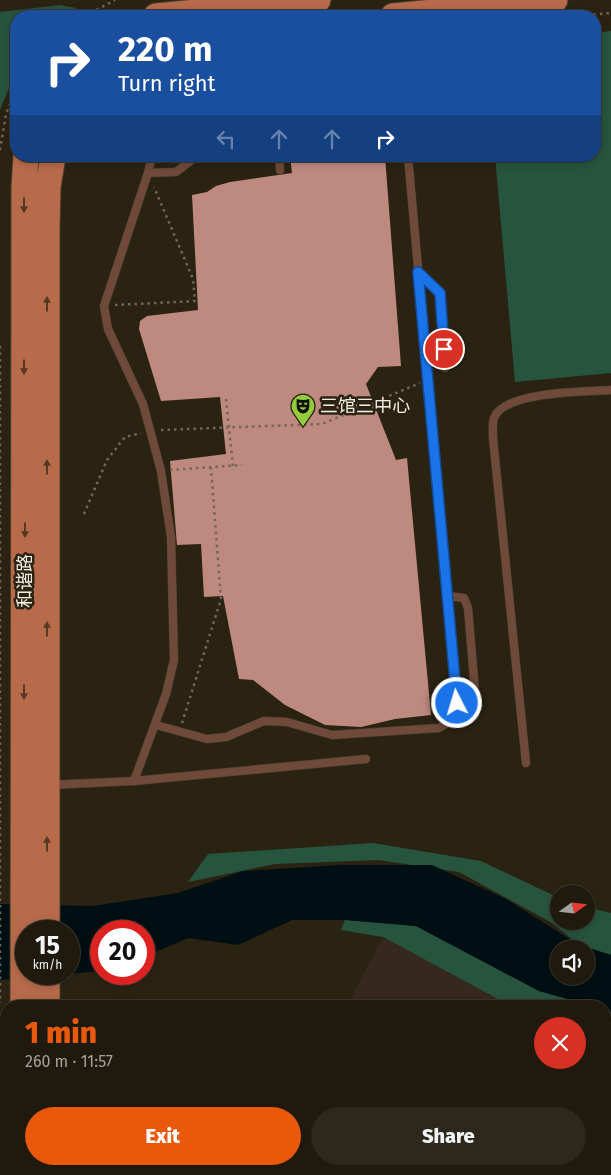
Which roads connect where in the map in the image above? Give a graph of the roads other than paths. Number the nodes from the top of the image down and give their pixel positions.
1 (318, 0) edge
2 (555, 0) edge
3 (217, 10) edge
4 (454, 10) edge
5 (26, 162) edge
6 (52, 162) edge
7 (151, 162) edge
8 (189, 162) edge
9 (279, 162) edge
10 (409, 162) edge
11 (280, 170) dead end
12 (148, 173) junction
13 (418, 272) junction
14 (445, 368) dead end
15 (611, 390) edge
16 (448, 596) junction
17 (475, 691) dead end
18 (156, 725) junction
19 (366, 759) dead end
20 (526, 764) dead end
21 (134, 780) junction
22 (48, 785) junction
23 (24, 892) junction
24 (41, 920) edge
25 (31, 992) edge

1 - 3 main road
2 - 4 main road
5 -> 23 main road, 和谐路
22 -> 6 main road, 和谐路
7 - 12 lane
8 - 12 lane
9 - 11 lane
10 - 13 lane
12 - 18 lane
13 - 14 lane
13 - 16 lane
15 - 20 lane
16 - 17 lane
16 - 18 lane
18 - 21 lane
19 - 21 lane
21 - 22 lane
23 -> 22 main road, 和谐路
23 - 24 main road, 和谐路
23 - 25 main road, 和谐路

